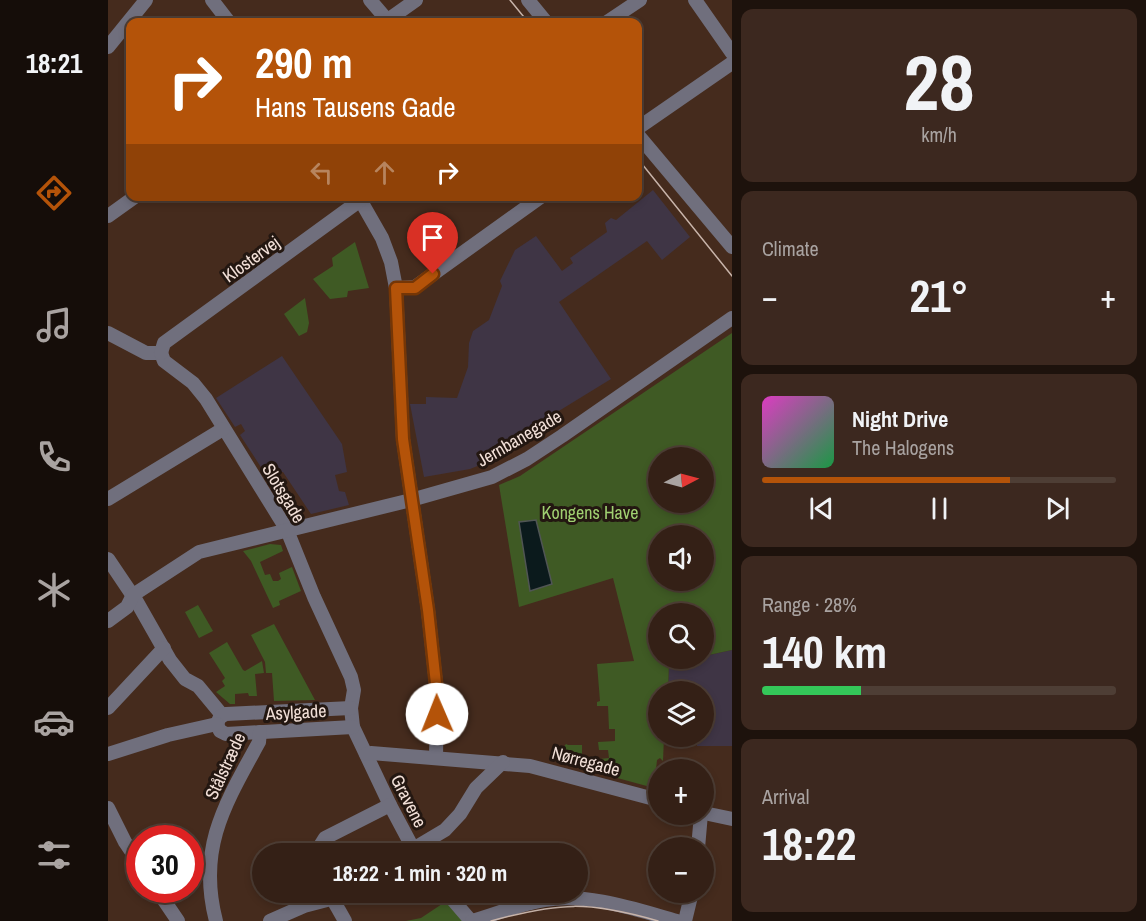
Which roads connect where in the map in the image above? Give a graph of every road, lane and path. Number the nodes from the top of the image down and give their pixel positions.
1 (146, 0) edge
2 (212, 0) edge
3 (416, 0) edge
4 (528, 0) edge
5 (640, 0) edge
6 (695, 0) edge
7 (372, 3) edge
8 (131, 18) edge
9 (226, 18) edge
10 (384, 18) edge
11 (392, 18) edge
12 (543, 18) edge
13 (613, 18) edge
14 (126, 25) edge
15 (108, 47) edge
16 (732, 53) edge
17 (732, 63) edge
18 (642, 125) edge
19 (642, 140) edge
20 (129, 201) edge
21 (358, 201) edge
22 (364, 201) edge
23 (535, 201) edge
24 (108, 216) edge
25 (732, 247) edge
26 (396, 288) junction
27 (732, 318) edge
28 (108, 333) edge
29 (161, 352) junction
30 (224, 429) junction
31 (108, 499) edge
32 (411, 500) junction
33 (287, 530) junction
34 (108, 559) edge
35 (133, 595) junction
36 (108, 621) edge
37 (167, 654) junction
38 (108, 708) edge
39 (351, 708) junction
40 (220, 719) junction
41 (353, 727) junction
42 (260, 732) junction
43 (108, 754) edge
44 (366, 754) junction
45 (403, 754) junction
46 (436, 757) junction
47 (503, 762) junction
48 (373, 769) junction
49 (648, 797) edge
50 (390, 805) junction
51 (108, 808) edge
52 (714, 816) edge
53 (732, 819) edge
54 (126, 843) edge
55 (322, 843) edge
56 (408, 843) edge
57 (426, 843) edge
58 (588, 900) edge
59 (166, 903) edge
60 (299, 903) edge
61 (340, 903) edge
62 (456, 903) edge
63 (519, 903) edge
64 (689, 903) edge
65 (178, 921) edge
66 (216, 921) edge
67 (270, 921) edge
68 (345, 921) edge
69 (472, 921) edge
70 (677, 921) edge
71 (685, 921) edge

1 - 8 street
2 - 9 street
3 - 11 street
4 - 12 street
5 - 13 street
6 - 16 street
7 - 10 street
14 - 15 street
17 - 18 street
19 - 25 street
20 - 24 street
21 - 29 street, Klostervej
22 - 26 street
23 - 26 street
26 - 32 street
27 - 32 street, Jernbanegade
28 - 29 street
29 - 30 street, Slotsgade
30 - 31 street
30 - 33 street, Slotsgade
32 - 33 street, Jernbanegade
32 - 46 street
33 - 35 street, Jernbanegade
33 - 39 street, Slotsgade
34 - 35 street
35 - 36 street, Jernbanegade
35 - 37 street
37 - 38 street
37 - 40 street
39 - 40 street, Asylgade
39 - 41 street, Slotsgade
40 - 42 street, Asylgade
40 - 43 street, Asylgade
41 - 42 street, Asylgade
41 - 44 street, Asylgade
42 - 66 street, Stålstræde
44 - 45 street
44 - 48 street, Asylgade
45 - 46 street
45 - 48 street
46 - 47 street, Nørregade
47 - 49 street, Nørregade
47 - 57 street
48 - 50 street, Gravene
50 - 55 street
50 - 56 street, Gravene
51 - 54 street
52 - 53 street
58 - 70 street
59 - 65 street
60 - 67 street
61 - 68 street
62 - 69 street
63 - 69 street
64 - 71 street

